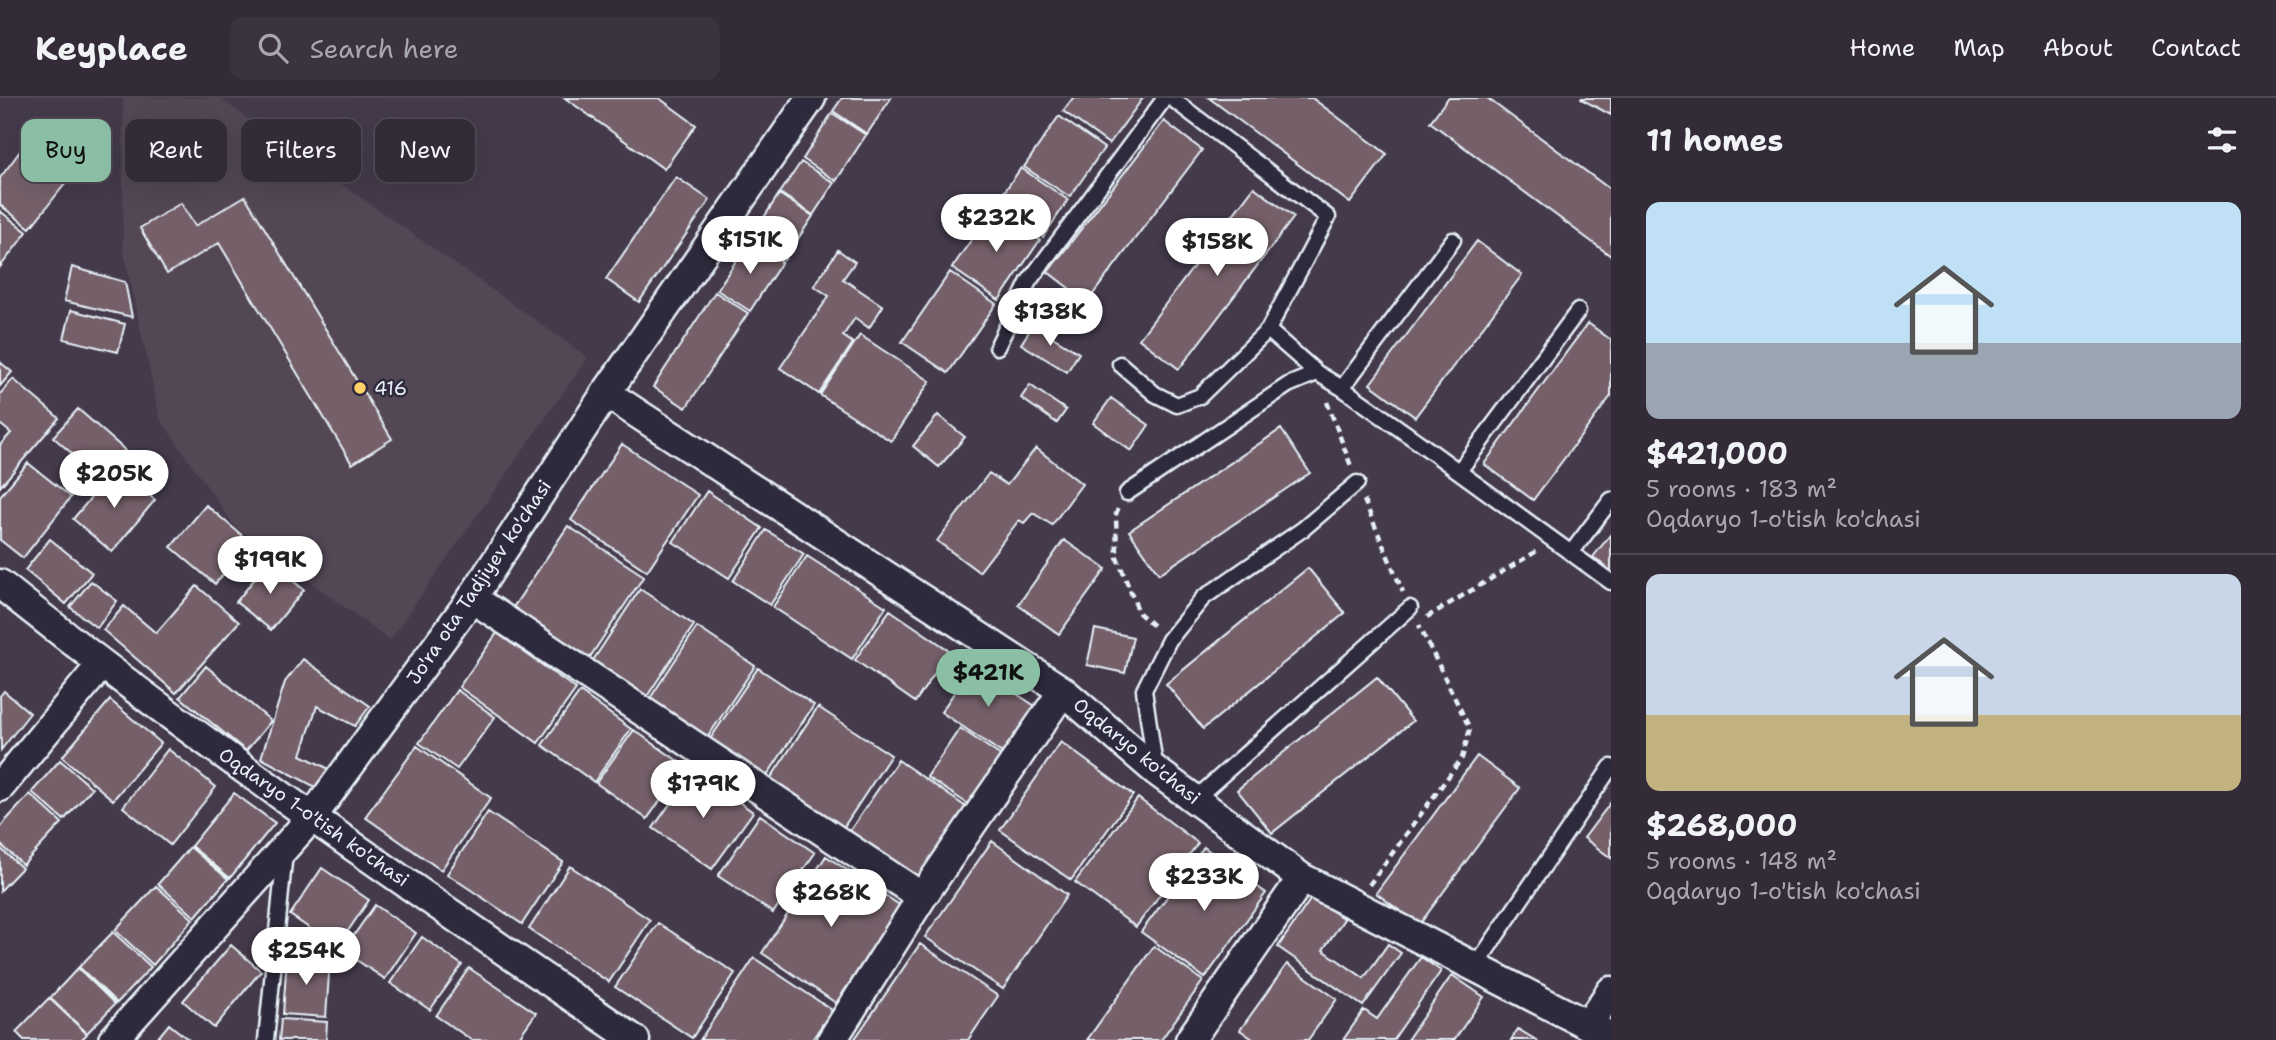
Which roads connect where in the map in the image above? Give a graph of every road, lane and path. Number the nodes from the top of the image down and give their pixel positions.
1 (811, 98) edge
2 (1165, 98) edge
3 (1171, 98) edge
4 (1453, 240) dead end
5 (1578, 311) dead end
6 (1268, 330) junction
7 (996, 346) dead end
8 (1120, 364) dead end
9 (1317, 373) junction
10 (1342, 388) junction
11 (606, 393) junction
12 (1459, 471) junction
13 (1357, 483) dead end
14 (1127, 493) joint
15 (1611, 500) edge
16 (1555, 540) junction
17 (1571, 553) junction
18 (1611, 582) edge
19 (0, 584) edge
20 (472, 598) junction
21 (1410, 608) dead end
22 (1418, 623) dead end
23 (1169, 640) junction
24 (101, 666) junction
25 (1063, 691) junction
26 (1611, 767) edge
27 (1156, 771) junction
28 (0, 787) edge
29 (1195, 799) junction
30 (312, 817) junction
31 (285, 847) junction
32 (1302, 878) junction
33 (922, 897) junction
34 (1475, 967) junction
35 (1611, 991) edge
36 (1600, 1031) edge
37 (113, 1040) edge
38 (266, 1040) edge
39 (634, 1040) edge
40 (832, 1040) edge
41 (1190, 1040) edge

1 - 11 street, Jo'ra ota Tadjiyev ko'chasi
2 - 7 lane
3 - 6 lane
4 - 10 lane
5 - 12 lane
6 - 8 lane
6 - 9 lane
9 - 10 lane
9 - 14 lane
10 - 12 lane
11 - 20 street, Jo'ra ota Tadjiyev ko'chasi
11 - 25 street, Oqdaryo ko'chasi
12 - 16 lane
13 - 23 lane
14 - 23 path
15 - 17 lane
16 - 17 lane
16 - 22 path
17 - 18 lane
19 - 24 street, Oqdaryo 1-o'tish ko'chasi
20 - 30 street, Jo'ra ota Tadjiyev ko'chasi
20 - 33 street
21 - 29 lane
23 - 27 lane
24 - 28 street
24 - 30 street, Oqdaryo 1-o'tish ko'chasi
25 - 27 street, Oqdaryo ko'chasi
25 - 33 street
26 - 34 lane
27 - 29 street, Oqdaryo ko'chasi
29 - 32 street, Oqdaryo ko'chasi
30 - 31 street, Jo'ra ota Tadjiyev ko'chasi
30 - 39 street, Oqdaryo 1-o'tish ko'chasi
31 - 37 street, Jo'ra ota Tadjiyev ko'chasi
31 - 38 lane
32 - 34 street, Oqdaryo ko'chasi
32 - 41 street
33 - 40 street
34 - 36 street, Oqdaryo ko'chasi
35 - 36 street

